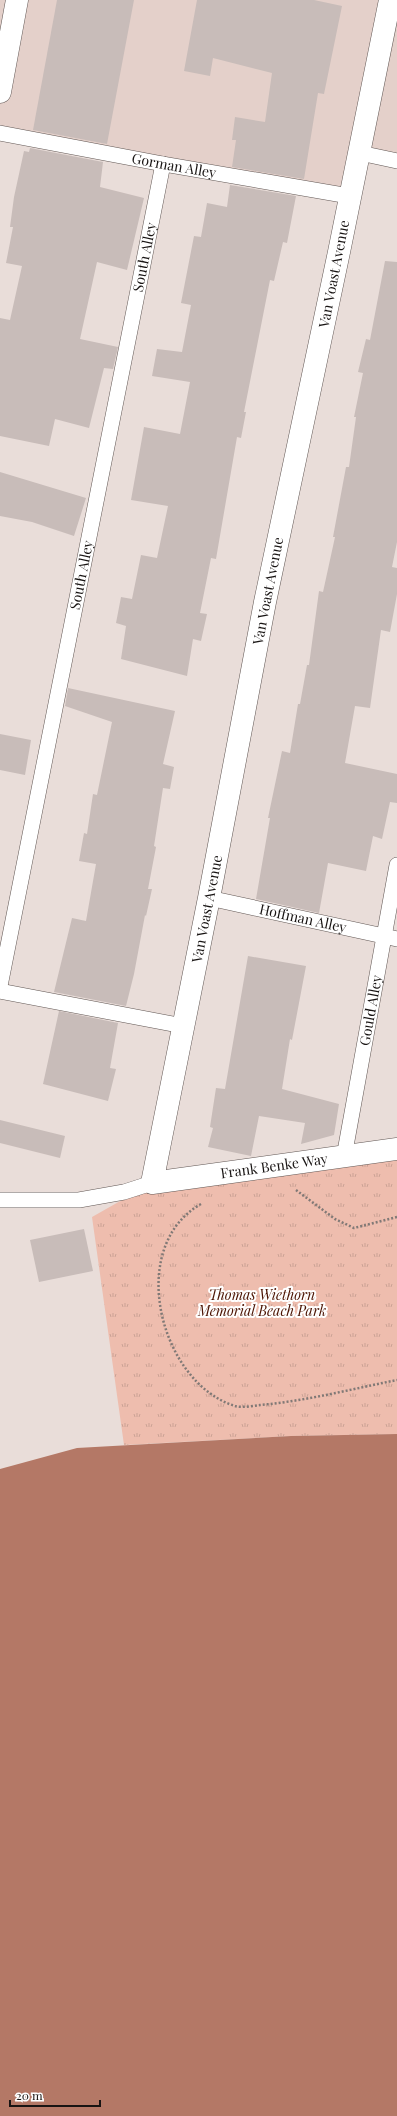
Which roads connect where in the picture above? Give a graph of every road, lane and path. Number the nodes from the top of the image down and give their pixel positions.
1 (17, 0) edge
2 (390, 0) edge
3 (0, 92) edge
4 (0, 133) edge
5 (360, 154) junction
6 (397, 161) edge
7 (163, 164) junction
8 (349, 196) junction
9 (397, 865) edge
10 (209, 898) junction
11 (390, 937) edge
12 (0, 986) edge
13 (0, 991) edge
14 (183, 1026) junction
15 (397, 1149) edge
16 (344, 1157) junction
17 (266, 1168) junction
18 (152, 1184) junction
19 (0, 1200) edge
20 (208, 1201) dead end
21 (397, 1217) edge
22 (397, 1380) edge

1 - 3 street
2 - 5 street, Van Voast Avenue
4 - 7 lane, Gorman Alley
5 - 6 lane
5 - 8 street, Van Voast Avenue
7 - 8 lane, Gorman Alley
7 - 12 lane, South Alley
8 - 10 street, Van Voast Avenue
9 - 11 lane, Gould Alley
10 - 11 lane, Hoffman Alley
10 - 14 street, Van Voast Avenue
11 - 16 lane, Gould Alley
13 - 14 lane
14 - 18 street, Van Voast Avenue
15 - 16 street, Frank Benke Way
16 - 17 street, Frank Benke Way
17 - 18 street, Frank Benke Way
17 - 21 path
18 - 19 lane
20 - 22 path

